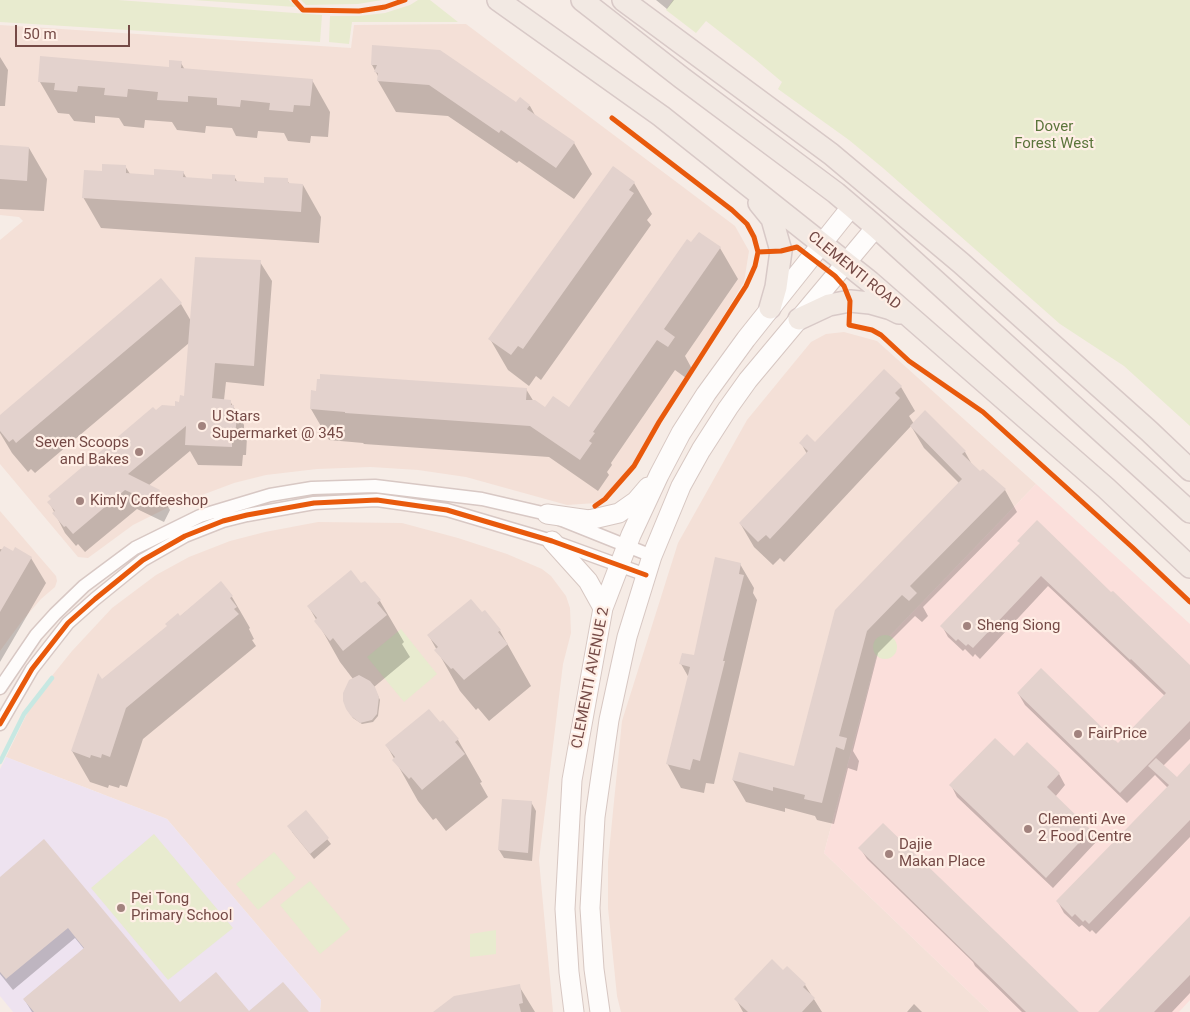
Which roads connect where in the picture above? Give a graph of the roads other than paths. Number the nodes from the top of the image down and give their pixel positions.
1 (498, 0) edge
2 (582, 0) edge
3 (623, 0) edge
4 (742, 181) junction
5 (852, 206) junction
6 (876, 227) junction
7 (822, 244) junction
8 (846, 263) junction
9 (770, 308) junction
10 (799, 320) junction
11 (917, 322) junction
12 (1190, 470) edge
13 (659, 475) junction
14 (1190, 512) edge
15 (547, 514) junction
16 (552, 542) junction
17 (626, 545) junction
18 (652, 556) junction
19 (619, 566) junction
20 (1190, 567) edge
21 (646, 575) junction
22 (603, 608) junction
23 (590, 679) junction
24 (618, 684) junction
25 (0, 688) edge
26 (0, 724) edge
27 (574, 1012) edge
28 (600, 1012) edge

1 - 4 main road, CLEMENTI ROAD
2 - 5 main road
3 - 12 main road
4 - 7 main road, CLEMENTI ROAD
4 - 9 main road
5 - 6 main road
5 - 7 main road, CLEMENTI AVENUE 2
6 - 8 main road, CLEMENTI AVENUE 2
6 - 14 main road
7 - 8 main road, CLEMENTI ROAD
7 - 9 main road, CLEMENTI AVENUE 2
8 - 10 main road, CLEMENTI AVENUE 2
8 - 11 main road, CLEMENTI ROAD
9 - 13 main road, CLEMENTI AVENUE 2
10 - 11 main road
10 - 18 main road, CLEMENTI AVENUE 2
11 - 20 main road, CLEMENTI ROAD
13 - 15 main road
13 - 17 main road, CLEMENTI AVENUE 2
15 - 17 street
15 - 25 street
16 - 19 street
16 - 22 main road
16 - 26 street
17 - 18 street
17 - 19 main road, CLEMENTI AVENUE 2
18 - 21 main road, CLEMENTI AVENUE 2
19 - 21 street
19 - 22 main road, CLEMENTI AVENUE 2
21 - 24 main road, CLEMENTI AVENUE 2
22 - 23 main road, CLEMENTI AVENUE 2
23 - 24 main road
23 - 27 main road, CLEMENTI AVENUE 2
24 - 28 main road, CLEMENTI AVENUE 2

